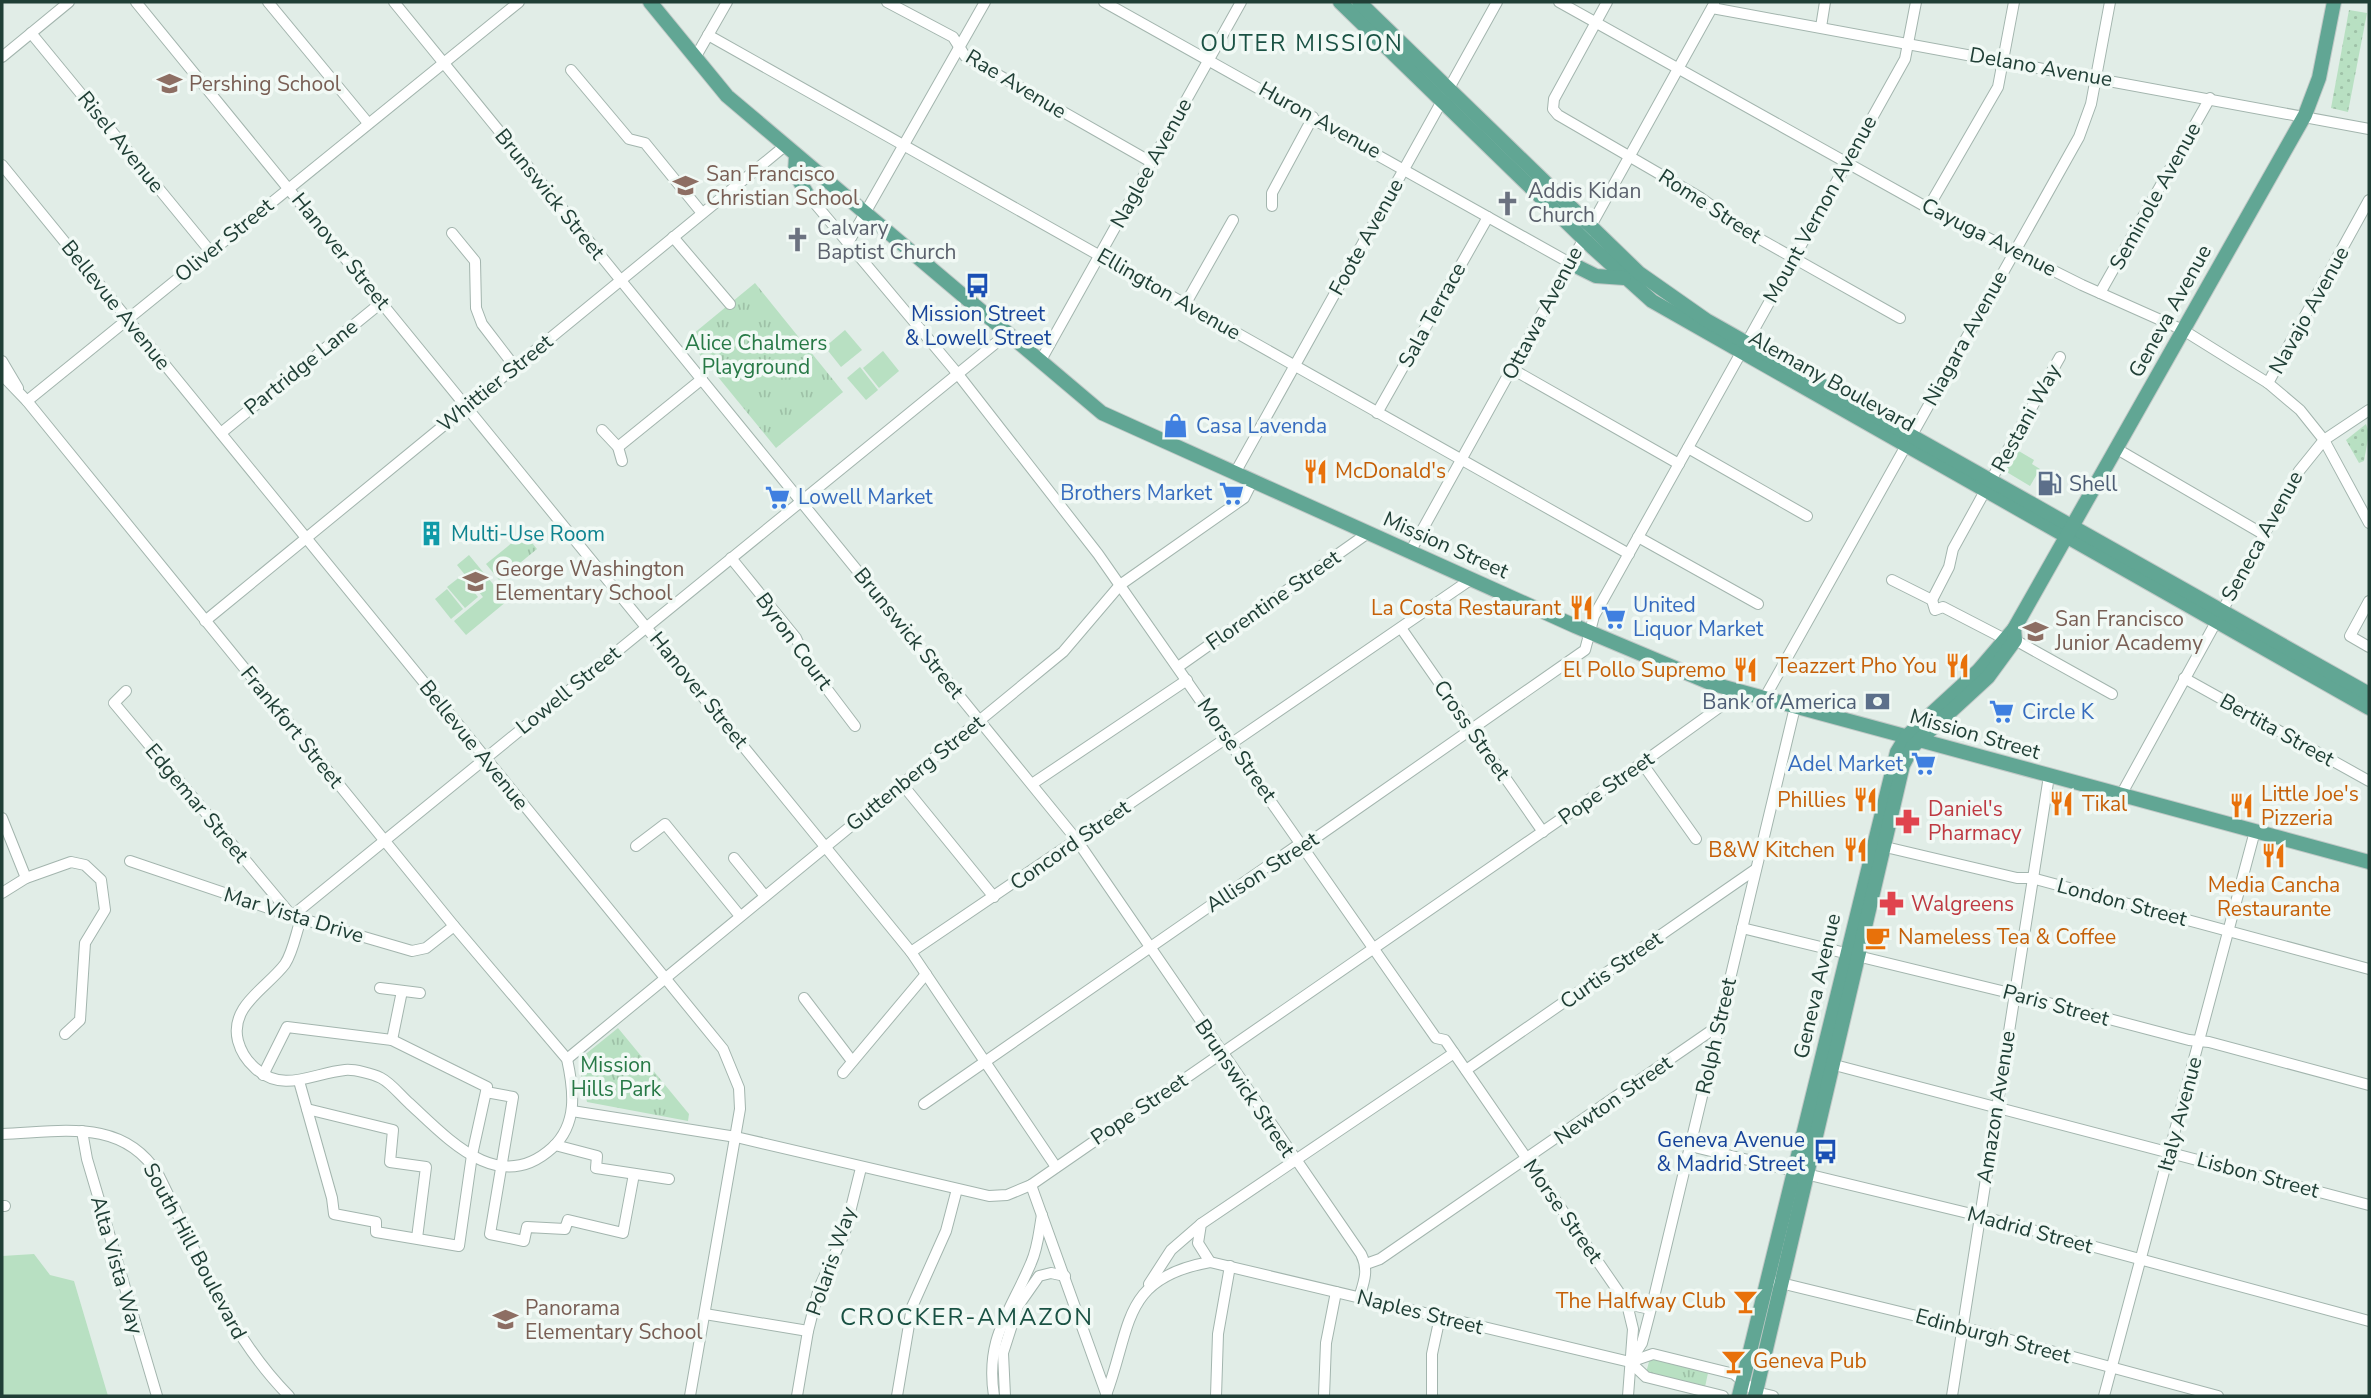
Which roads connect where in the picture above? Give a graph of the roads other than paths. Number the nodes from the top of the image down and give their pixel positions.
1 (69, 2) edge
2 (136, 2) edge
3 (268, 2) edge
4 (394, 2) edge
5 (519, 2) edge
6 (650, 2) edge
7 (727, 2) edge
8 (887, 2) edge
9 (985, 2) edge
10 (1104, 2) edge
11 (1241, 2) edge
12 (1340, 2) edge
13 (1359, 2) edge
14 (1497, 2) edge
15 (1559, 2) edge
16 (1606, 2) edge
17 (1825, 2) edge
18 (1916, 2) edge
19 (2014, 2) edge
20 (2110, 2) edge
21 (2333, 2) edge
22 (1714, 5) edge
23 (1595, 22) junction
24 (1821, 27) junction
25 (31, 33) junction
26 (708, 35) junction
27 (1909, 43) junction
28 (958, 49) junction
29 (2, 57) edge
30 (695, 58) junction
31 (1208, 58) junction
32 (2003, 60) junction
33 (442, 62) junction
34 (1679, 69) junction
35 (571, 70) dead end
36 (2097, 78) junction
37 (1446, 96) junction
38 (2210, 98) junction
39 (2305, 115) junction
40 (1313, 117) junction
41 (368, 123) junction
42 (2369, 129) edge
43 (904, 145) junction
44 (791, 150) junction
45 (1631, 156) junction
46 (1151, 162) junction
47 (1846, 162) junction
48 (2, 165) edge
49 (1404, 167) junction
50 (289, 188) junction
51 (807, 194) joint
52 (2369, 200) edge
53 (1272, 206) dead end
54 (1928, 208) junction
55 (866, 213) junction
56 (702, 214) junction
57 (1488, 217) junction
58 (1233, 220) dead end
59 (1586, 232) junction
60 (452, 233) dead end
61 (673, 237) junction
62 (849, 243) junction
63 (2015, 250) junction
64 (210, 251) junction
65 (1100, 255) junction
66 (1794, 258) junction
67 (1570, 263) junction
68 (1624, 278) junction
69 (621, 280) junction
70 (2100, 293) junction
71 (382, 302) junction
72 (1186, 303) junction
73 (730, 304) dead end
74 (1900, 318) dead end
75 (127, 319) junction
76 (2183, 330) junction
77 (1008, 333) junction
78 (1742, 348) junction
79 (2060, 356) dead end
80 (1041, 360) junction
81 (2, 361) edge
82 (515, 367) junction
83 (1294, 367) junction
84 (1512, 369) junction
85 (957, 373) junction
86 (2, 376) edge
87 (702, 379) junction
88 (2268, 383) junction
89 (24, 397) junction
90 (466, 408) junction
91 (2369, 410) edge
92 (1377, 414) junction
93 (602, 430) dead end
94 (221, 433) junction
95 (2324, 440) junction
96 (1908, 441) junction
97 (618, 447) junction
98 (1688, 448) junction
99 (2117, 449) junction
100 (1461, 460) junction
101 (622, 461) dead end
102 (1679, 464) junction
103 (1234, 473) junction
104 (1253, 480) junction
105 (1988, 486) junction
106 (801, 501) junction
107 (1807, 516) dead end
108 (2369, 523) edge
109 (2069, 532) junction
110 (1368, 533) junction
111 (2263, 534) junction
112 (1638, 537) junction
113 (307, 539) junction
114 (1409, 552) junction
115 (1629, 554) junction
116 (731, 558) junction
117 (1470, 580) junction
118 (1892, 580) dead end
119 (1120, 585) junction
120 (1932, 600) junction
121 (2369, 601) edge
122 (1758, 604) dead end
123 (2218, 616) junction
124 (205, 621) junction
125 (647, 626) junction
126 (1401, 628) junction
127 (1590, 632) junction
128 (2011, 636) junction
129 (2369, 647) edge
130 (1178, 667) junction
131 (2185, 678) junction
132 (1187, 680) junction
133 (1730, 689) junction
134 (127, 691) dead end
135 (2112, 694) dead end
136 (2369, 694) edge
137 (1764, 698) junction
138 (1795, 707) junction
139 (2369, 708) edge
140 (981, 720) junction
141 (855, 726) dead end
142 (1472, 729) junction
143 (1912, 738) junction
144 (1230, 740) junction
145 (485, 758) junction
146 (1642, 763) junction
147 (2049, 776) junction
148 (2369, 782) edge
149 (902, 784) junction
150 (1032, 784) junction
151 (2121, 795) junction
152 (2, 818) edge
153 (2255, 831) junction
154 (1543, 832) junction
155 (1076, 839) junction
156 (1696, 839) dead end
157 (13, 840) junction
158 (384, 840) junction
159 (2, 843) edge
160 (636, 846) dead end
161 (825, 846) junction
162 (1304, 846) junction
163 (1878, 846) junction
164 (734, 858) dead end
165 (130, 861) dead end
166 (2369, 862) edge
167 (1756, 869) junction
168 (26, 878) junction
169 (2032, 878) junction
170 (2, 893) edge
171 (765, 896) junction
172 (994, 897) junction
173 (740, 916) junction
174 (296, 918) junction
175 (454, 926) junction
176 (1742, 928) junction
177 (2228, 931) junction
178 (1149, 946) junction
179 (1375, 949) junction
180 (911, 952) junction
181 (1852, 955) junction
182 (2369, 969) edge
183 (926, 974) junction
184 (664, 977) junction
185 (380, 988) dead end
186 (401, 991) junction
187 (420, 993) dead end
188 (2014, 994) junction
189 (804, 998) dead end
190 (1718, 1027) junction
191 (65, 1034) dead end
192 (392, 1040) junction
193 (2199, 1043) junction
194 (1221, 1053) junction
195 (1454, 1053) junction
196 (567, 1059) junction
197 (984, 1059) junction
198 (852, 1061) junction
199 (1826, 1063) junction
200 (1466, 1070) junction
201 (843, 1073) dead end
202 (263, 1075) junction
203 (299, 1081) junction
204 (2369, 1085) edge
205 (486, 1092) junction
206 (924, 1104) dead end
207 (1997, 1105) junction
208 (307, 1109) junction
209 (572, 1111) junction
210 (82, 1131) junction
211 (2, 1133) edge
212 (736, 1137) junction
213 (555, 1145) junction
214 (1690, 1146) junction
215 (2170, 1151) junction
216 (472, 1155) junction
217 (1527, 1159) junction
218 (1294, 1160) junction
219 (1056, 1167) junction
220 (860, 1168) junction
221 (500, 1169) junction
222 (1800, 1173) junction
223 (634, 1174) junction
224 (669, 1180) dead end
225 (1031, 1185) junction
226 (957, 1189) junction
227 (2369, 1205) edge
228 (1042, 1213) junction
229 (1980, 1216) junction
230 (1201, 1224) junction
231 (418, 1238) junction
232 (2141, 1260) junction
233 (1210, 1262) junction
234 (1366, 1264) junction
235 (1230, 1266) junction
236 (1065, 1276) junction
237 (1774, 1282) junction
238 (1146, 1289) junction
239 (1336, 1292) junction
240 (1359, 1298) junction
241 (1627, 1304) junction
242 (1650, 1309) junction
243 (705, 1314) junction
244 (1440, 1317) junction
245 (2369, 1321) edge
246 (1962, 1327) junction
247 (808, 1331) junction
248 (1630, 1362) junction
249 (2112, 1368) junction
250 (1743, 1379) junction
251 (1752, 1395) edge
252 (157, 1396) edge
253 (289, 1396) edge
254 (690, 1396) edge
255 (797, 1396) edge
256 (897, 1396) edge
257 (994, 1396) edge
258 (1005, 1396) edge
259 (1107, 1396) edge
260 (1216, 1396) edge
261 (1324, 1396) edge
262 (1432, 1396) edge
263 (1628, 1396) edge
264 (1723, 1396) edge
265 (1739, 1396) edge
266 (1773, 1396) edge
267 (1952, 1396) edge
268 (2104, 1396) edge
269 (2218, 1396) edge

1 - 25 street
2 - 50 street, Hanover Street
3 - 41 street
4 - 33 street, Brunswick Street
5 - 33 street, Oliver Street
6 - 30 main road, Mission Street
7 - 26 street
8 - 28 street, Rae Avenue
9 - 28 street
10 - 31 street, Huron Avenue
11 - 31 street, Naglee Avenue
12 - 37 main road, Alemany Boulevard
13 - 37 main road, Alemany Boulevard
14 - 37 street, Foote Avenue
15 - 23 street, Cayuga Avenue
16 - 23 street, Rome Street
17 - 24 street
18 - 27 street, Mount Vernon Avenue
19 - 32 street
20 - 36 street, Niagara Avenue
21 - 39 main road, Geneva Avenue
22 - 24 street, Delano Avenue
22 - 34 street, Ottawa Avenue
23 - 34 street, Cayuga Avenue
23 - 45 street, Rome Street
24 - 27 street, Delano Avenue
25 - 29 street
25 - 64 street, Risel Avenue
26 - 30 street
26 - 43 street, Ellington Avenue
27 - 32 street, Delano Avenue
27 - 47 street, Mount Vernon Avenue
28 - 43 street
28 - 46 street, Rae Avenue
30 - 44 main road, Mission Street
31 - 40 street, Huron Avenue
31 - 46 street, Naglee Avenue
32 - 36 street, Delano Avenue
32 - 54 street
33 - 41 street, Oliver Street
33 - 69 street, Brunswick Street
34 - 45 street, Ottawa Avenue
34 - 47 street, Cayuga Avenue
35 - 56 street
36 - 38 street, Delano Avenue
36 - 63 street, Niagara Avenue
37 - 49 street, Foote Avenue
37 - 59 main road, Alemany Boulevard
38 - 39 street, Delano Avenue
38 - 70 street, Seminole Avenue
39 - 42 street, Delano Avenue
39 - 76 main road, Geneva Avenue
40 - 49 street, Huron Avenue
40 - 53 street
41 - 50 street, Oliver Street
43 - 55 street
43 - 65 street, Ellington Avenue
44 - 51 main road
44 - 55 main road, Mission Street
44 - 56 street, Whittier Street
45 - 59 street, Ottawa Avenue
45 - 66 street, Rome Street
46 - 65 street, Naglee Avenue
47 - 54 street, Cayuga Avenue
47 - 66 street, Mount Vernon Avenue
48 - 75 street, Bellevue Avenue
49 - 57 street, Huron Avenue
49 - 83 street, Foote Avenue
50 - 64 street, Oliver Street
50 - 71 street, Hanover Street
51 - 62 street, Morse Street
52 - 88 street, Navajo Avenue
54 - 63 street, Cayuga Avenue
55 - 62 street
55 - 77 main road, Mission Street
56 - 61 street, Whittier Street
57 - 67 street, Huron Avenue
57 - 92 street, Sala Terrace
58 - 72 street
59 - 67 street, Ottawa Avenue
59 - 68 main road, Alemany Boulevard
59 - 78 main road, Alemany Boulevard
60 - 82 street
61 - 69 street, Whittier Street
61 - 73 street
62 - 85 street, Morse Street
63 - 70 street, Cayuga Avenue
63 - 96 street, Niagara Avenue
64 - 75 street, Oliver Street
65 - 72 street, Ellington Avenue
65 - 80 street, Naglee Avenue
66 - 74 street, Rome Street
66 - 78 street, Mount Vernon Avenue
67 - 68 main road
67 - 84 street, Ottawa Avenue
68 - 78 main road, Alemany Boulevard
69 - 82 street, Whittier Street
69 - 87 street, Brunswick Street
70 - 76 street, Cayuga Avenue
71 - 90 street, Hanover Street
71 - 94 street, Partridge Lane
72 - 83 street, Ellington Avenue
75 - 89 street, Oliver Street
75 - 94 street, Bellevue Avenue
76 - 88 street, Cayuga Avenue
76 - 99 main road, Geneva Avenue
77 - 80 main road, Mission Street
77 - 85 street, Lowell Street
78 - 96 main road, Alemany Boulevard
78 - 98 street, Mount Vernon Avenue
79 - 105 street, Restani Way
80 - 103 main road, Mission Street
81 - 89 street, Frankfort Street
82 - 90 street, Whittier Street
83 - 92 street, Ellington Avenue
83 - 103 street, Foote Avenue
84 - 100 street, Ottawa Avenue
84 - 102 street
85 - 106 street, Lowell Street
85 - 119 street, Morse Street
86 - 89 street, Frankfort Street
87 - 97 street
87 - 106 street, Brunswick Street
88 - 95 street, Cayuga Avenue
89 - 124 street, Frankfort Street
90 - 113 street, Whittier Street
90 - 125 street, Hanover Street
91 - 95 street, Seneca Avenue
92 - 100 street, Ellington Avenue
93 - 97 street
94 - 113 street, Bellevue Avenue
95 - 108 street, Cayuga Avenue
95 - 111 street, Seneca Avenue
96 - 105 main road, Alemany Boulevard
96 - 137 street, Niagara Avenue
97 - 101 street
98 - 102 street, Mount Vernon Avenue
98 - 107 street
99 - 109 main road, Geneva Avenue
99 - 111 street
100 - 114 street, Ottawa Avenue
100 - 115 street, Ellington Avenue
102 - 112 street, Mount Vernon Avenue
103 - 104 main road, Mission Street
104 - 110 main road, Mission Street
104 - 119 street, Guttenberg Street
105 - 109 main road, Alemany Boulevard
105 - 120 street, Restani Way
106 - 116 street, Lowell Street
106 - 140 street, Brunswick Street
109 - 123 main road, Alemany Boulevard
109 - 128 main road, Geneva Avenue
110 - 114 main road, Mission Street
110 - 130 street, Florentine Street
111 - 123 street, Seneca Avenue
112 - 115 street, Mount Vernon Avenue
112 - 122 street
113 - 124 street, Whittier Street
113 - 145 street, Bellevue Avenue
114 - 117 main road, Mission Street
115 - 127 street, Mount Vernon Avenue
116 - 125 street, Lowell Street
116 - 141 street, Byron Court
117 - 126 street, Concord Street
117 - 127 main road, Mission Street
118 - 120 street
119 - 130 street, Morse Street
119 - 140 street, Guttenberg Street
120 - 128 street
121 - 129 street
123 - 131 street, Seneca Avenue
123 - 136 main road, Alemany Boulevard
123 - 139 main road, Alemany Boulevard
124 - 158 street, Frankfort Street
125 - 145 street, Lowell Street
125 - 161 street, Hanover Street
126 - 142 street, Cross Street
126 - 144 street, Concord Street
127 - 133 main road, Mission Street
127 - 142 street, Allison Street
128 - 135 street
128 - 143 main road, Geneva Avenue
130 - 132 street, Morse Street
131 - 148 street, Bertita Street
131 - 151 street, Seneca Avenue
132 - 144 street, Morse Street
132 - 150 street
133 - 137 main road, Mission Street
133 - 146 street, Pope Street
134 - 174 street, Edgemar Street
137 - 138 main road, Mission Street
138 - 143 main road, Mission Street
138 - 167 street, Rolph Street
140 - 149 street, Guttenberg Street
140 - 150 street, Brunswick Street
142 - 154 street, Cross Street
142 - 162 street, Allison Street
143 - 147 main road, Mission Street
143 - 163 main road, Geneva Avenue
144 - 155 street, Concord Street
144 - 162 street, Morse Street
145 - 158 street, Lowell Street
145 - 184 street, Bellevue Avenue
146 - 154 street, Pope Street
146 - 156 street
147 - 151 main road, Mission Street
147 - 169 street, Amazon Avenue
149 - 161 street, Guttenberg Street
149 - 172 street
150 - 155 street, Brunswick Street
151 - 153 main road, Mission Street
152 - 157 street
153 - 166 main road, Mission Street
153 - 177 street, Italy Avenue
154 - 179 street, Pope Street
155 - 172 street, Concord Street
155 - 178 street, Brunswick Street
157 - 159 street
157 - 168 street
158 - 174 street, Lowell Street
158 - 175 street, Frankfort Street
160 - 173 street
161 - 171 street, Guttenberg Street
161 - 180 street, Hanover Street
162 - 178 street, Allison Street
162 - 179 street, Morse Street
163 - 169 street, London Street
163 - 181 main road, Geneva Avenue
164 - 171 street
165 - 174 street, Mar Vista Drive
167 - 176 street, Rolph Street
167 - 200 street, Curtis Street
168 - 170 street
168 - 191 street
169 - 177 street, London Street
169 - 188 street, Amazon Avenue
171 - 173 street, Guttenberg Street
172 - 180 street, Concord Street
173 - 184 street, Guttenberg Street
174 - 175 street, Mar Vista Drive
174 - 202 street
175 - 196 street, Frankfort Street
176 - 181 street, Paris Street
176 - 190 street, Rolph Street
177 - 182 street, London Street
177 - 193 street, Italy Avenue
178 - 194 street, Brunswick Street
178 - 197 street, Allison Street
179 - 194 street, Pope Street
179 - 195 street, Morse Street
180 - 183 street, Hanover Street
181 - 188 street, Paris Street
181 - 199 main road, Geneva Avenue
183 - 197 street, Hanover Street
183 - 198 street
184 - 196 street, Guttenberg Street
184 - 212 street, Bellevue Avenue
185 - 186 street
186 - 187 street
186 - 192 street
188 - 193 street, Paris Street
188 - 207 street, Amazon Avenue
189 - 198 street
190 - 214 street, Rolph Street
190 - 217 street, Newton Street
192 - 202 street
192 - 205 street
193 - 204 street, Paris Street
193 - 215 street, Italy Avenue
194 - 218 street, Brunswick Street
194 - 219 street, Pope Street
195 - 200 street, Morse Street
195 - 218 street
196 - 209 street
197 - 206 street, Allison Street
197 - 219 street, Hanover Street
198 - 201 street
199 - 207 street, Lisbon Street
199 - 222 main road, Geneva Avenue
200 - 217 street, Morse Street
202 - 203 street
203 - 208 street
203 - 216 street
205 - 216 street
205 - 221 street
207 - 215 street, Lisbon Street
207 - 229 street, Amazon Avenue
208 - 231 street
208 - 231 street
209 - 212 street, Pope Street
209 - 213 street
210 - 211 street, South Hill Boulevard
210 - 252 street, Alta Vista Way
210 - 253 street, South Hill Boulevard
212 - 220 street, Pope Street
212 - 243 street, Bellevue Avenue
213 - 221 street
213 - 223 street
214 - 222 street, Madrid Street
214 - 242 street, Rolph Street
215 - 227 street, Lisbon Street
215 - 232 street, Italy Avenue
216 - 221 street
216 - 231 street
217 - 234 street, Newton Street
217 - 241 street, Morse Street
218 - 230 street
218 - 234 street, Brunswick Street
219 - 225 street, Pope Street
220 - 226 street, Pope Street
220 - 247 street, Polaris Way
221 - 223 street
222 - 229 street, Madrid Street
222 - 237 main road, Geneva Avenue
223 - 224 street
225 - 226 street, Pope Street
225 - 228 street
226 - 256 street
228 - 236 street
228 - 257 street
229 - 232 street, Madrid Street
229 - 246 street, Amazon Avenue
230 - 233 street
230 - 238 street
232 - 245 street, Madrid Street
232 - 249 street, Italy Avenue
233 - 235 street, Naples Street
233 - 238 street
234 - 240 street
235 - 239 street, Naples Street
235 - 260 street
236 - 258 street
236 - 259 street
237 - 246 street, Edinburgh Street
237 - 250 main road, Geneva Avenue
237 - 251 main road, Geneva Avenue
238 - 259 street
239 - 240 street, Naples Street
239 - 261 street
240 - 244 street, Naples Street
241 - 242 street
241 - 248 street, Rolph Street
242 - 248 street, Rolph Street
243 - 247 street
243 - 254 street, Bellevue Avenue
244 - 248 street, Naples Street
244 - 262 street
246 - 249 street, Edinburgh Street
246 - 267 street, Amazon Avenue
247 - 255 street, Polaris Way
248 - 250 street, Naples Street
248 - 263 street, Rolph Street
248 - 264 street, Naples Street
249 - 268 street, Italy Avenue
249 - 269 street, Edinburgh Street
250 - 251 street, Naples Street
250 - 265 main road, Geneva Avenue
251 - 266 street

